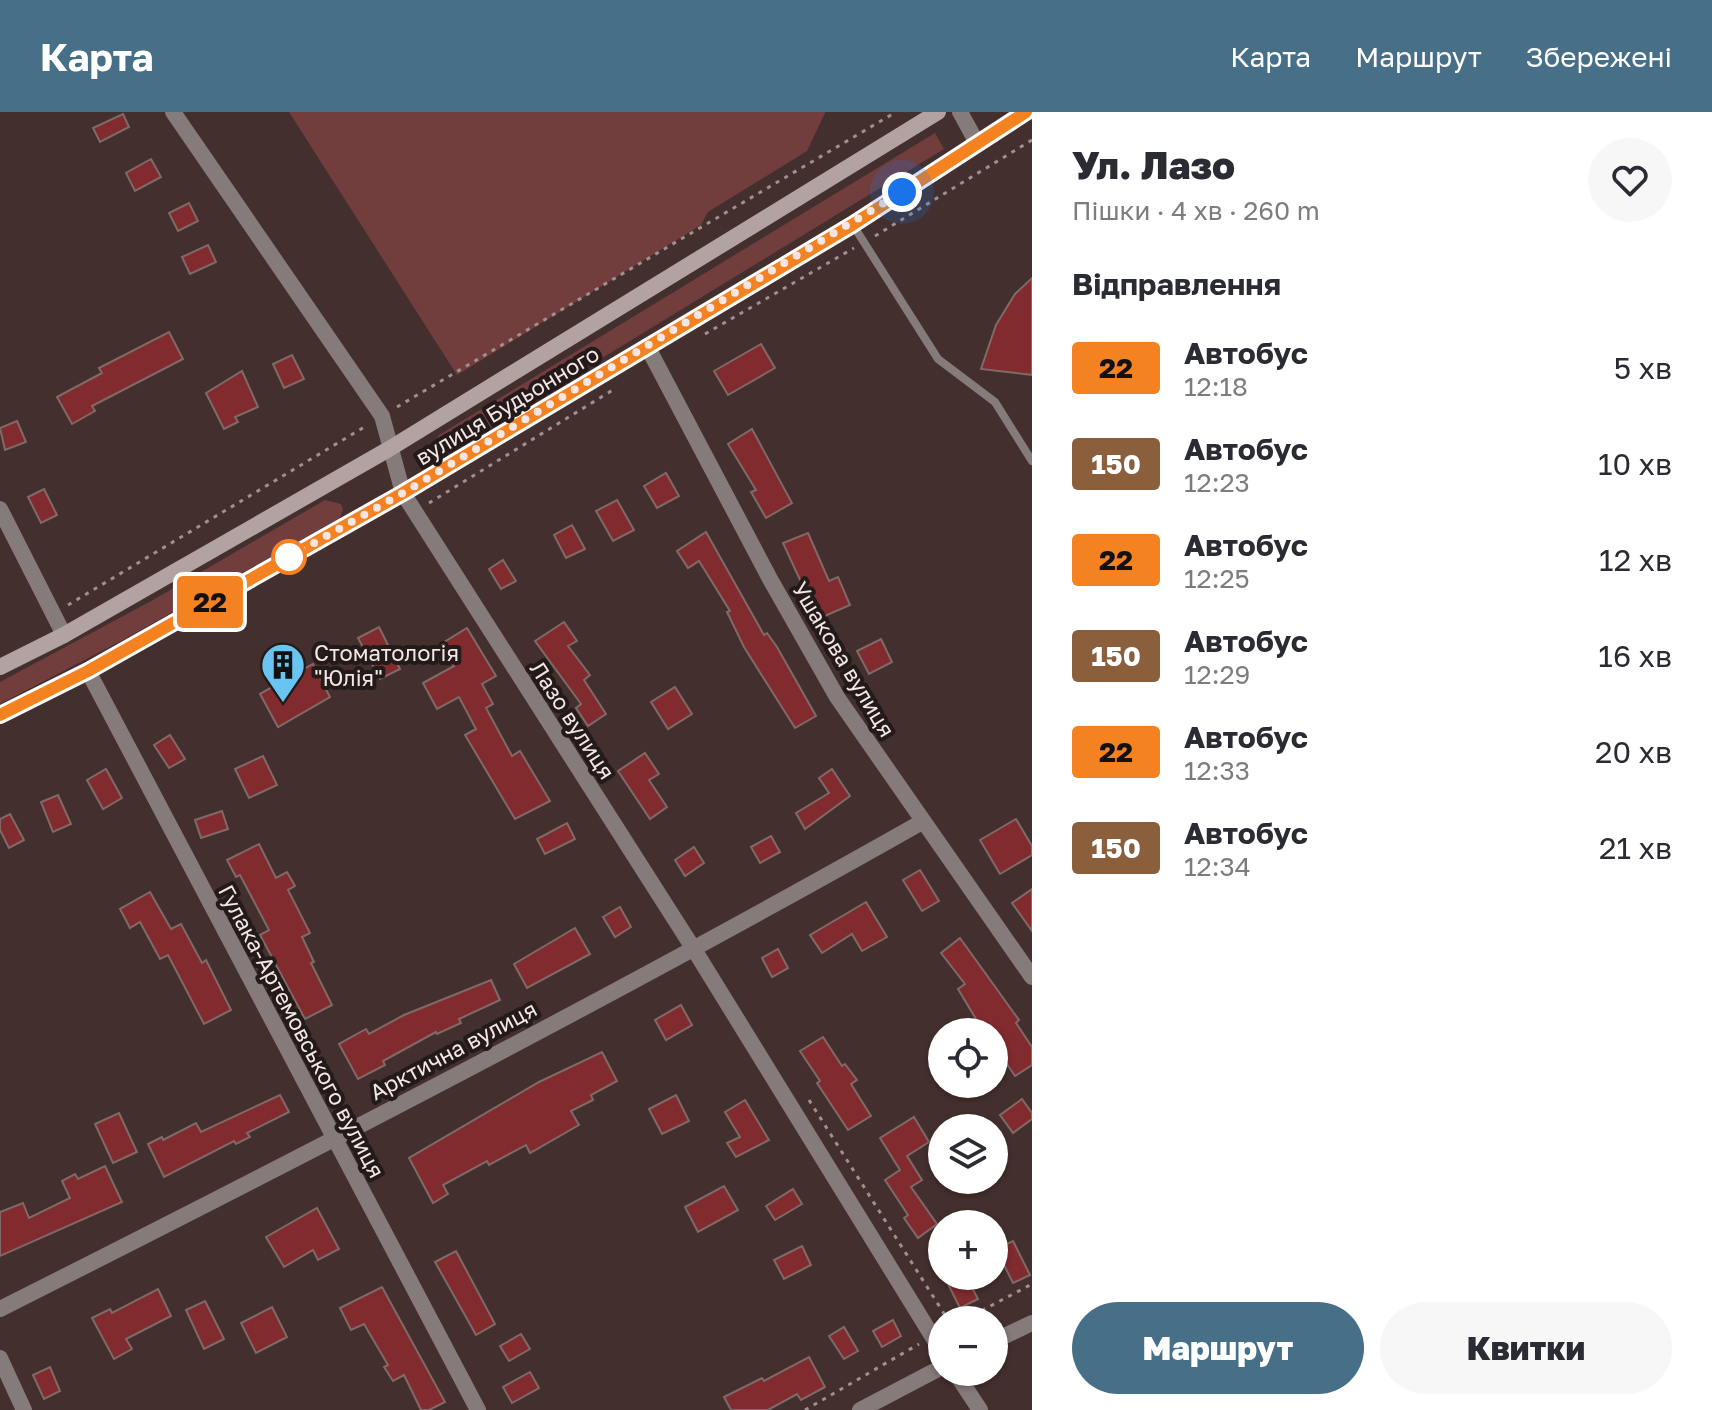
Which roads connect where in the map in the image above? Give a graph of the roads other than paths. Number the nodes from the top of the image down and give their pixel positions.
1 (173, 112) edge
2 (938, 112) edge
3 (960, 112) edge
4 (1026, 112) edge
5 (977, 143) junction
6 (852, 225) junction
7 (647, 346) junction
8 (389, 449) junction
9 (1032, 461) edge
10 (403, 493) junction
11 (0, 509) edge
12 (64, 635) junction
13 (0, 667) edge
14 (88, 671) junction
15 (0, 715) edge
16 (922, 822) junction
17 (695, 951) junction
18 (1032, 977) edge
19 (333, 1139) junction
20 (0, 1309) edge
21 (1032, 1323) edge
22 (928, 1328) edge
23 (1008, 1334) edge
24 (0, 1358) edge
25 (928, 1374) edge
26 (964, 1386) edge
27 (24, 1410) edge
28 (478, 1410) edge
29 (860, 1410) edge
30 (980, 1410) edge

1 - 8 street, Лазо вулиця
2 - 8 main road, вулиця Будьонного
3 - 5 street
4 - 5 main road, вулиця Будьонного
5 - 6 main road, вулиця Будьонного
6 - 7 main road, вулиця Будьонного
6 - 9 lane
7 - 10 main road, вулиця Будьонного
7 - 16 street, Ушакова вулиця
8 - 10 street, Лазо вулиця
8 - 12 main road, вулиця Будьонного
10 - 14 main road, вулиця Будьонного
10 - 17 street, Лазо вулиця
11 - 12 street
12 - 13 main road, вулиця Будьонного
14 - 15 main road, вулиця Будьонного
14 - 19 street, Гулака-Артемовського вулиця
16 - 17 street, Арктична вулиця
16 - 18 street, Ушакова вулиця
17 - 19 street, Арктична вулиця
17 - 22 street, Лазо вулиця
19 - 20 street, Арктична вулиця
19 - 28 street, Гулака-Артемовського вулиця
21 - 23 street
24 - 27 street
25 - 29 street
26 - 30 street

